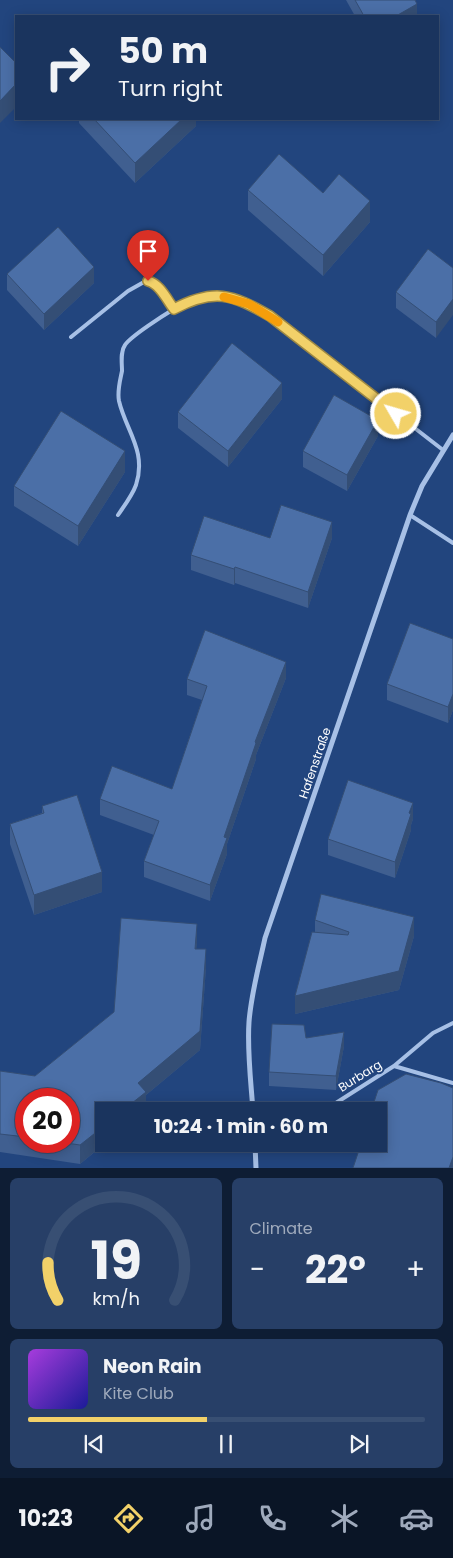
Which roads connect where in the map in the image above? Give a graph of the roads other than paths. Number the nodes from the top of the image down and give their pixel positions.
1 (174, 309) junction
2 (71, 337) dead end
3 (453, 435) edge
4 (443, 450) junction
5 (118, 515) dead end
6 (410, 515) junction
7 (453, 543) edge
8 (453, 1024) edge
9 (394, 1066) junction
10 (453, 1083) edge
11 (253, 1102) edge
12 (337, 1102) edge
13 (255, 1152) edge
14 (256, 1168) edge

1 - 2 lane
1 - 4 lane
1 - 5 lane
3 - 4 street, Hafenstraße
4 - 6 street, Hafenstraße
6 - 7 lane
6 - 11 street, Hafenstraße
8 - 9 lane, Burbarg
9 - 10 lane, Burbarg
9 - 12 lane, Burbarg
13 - 14 street

